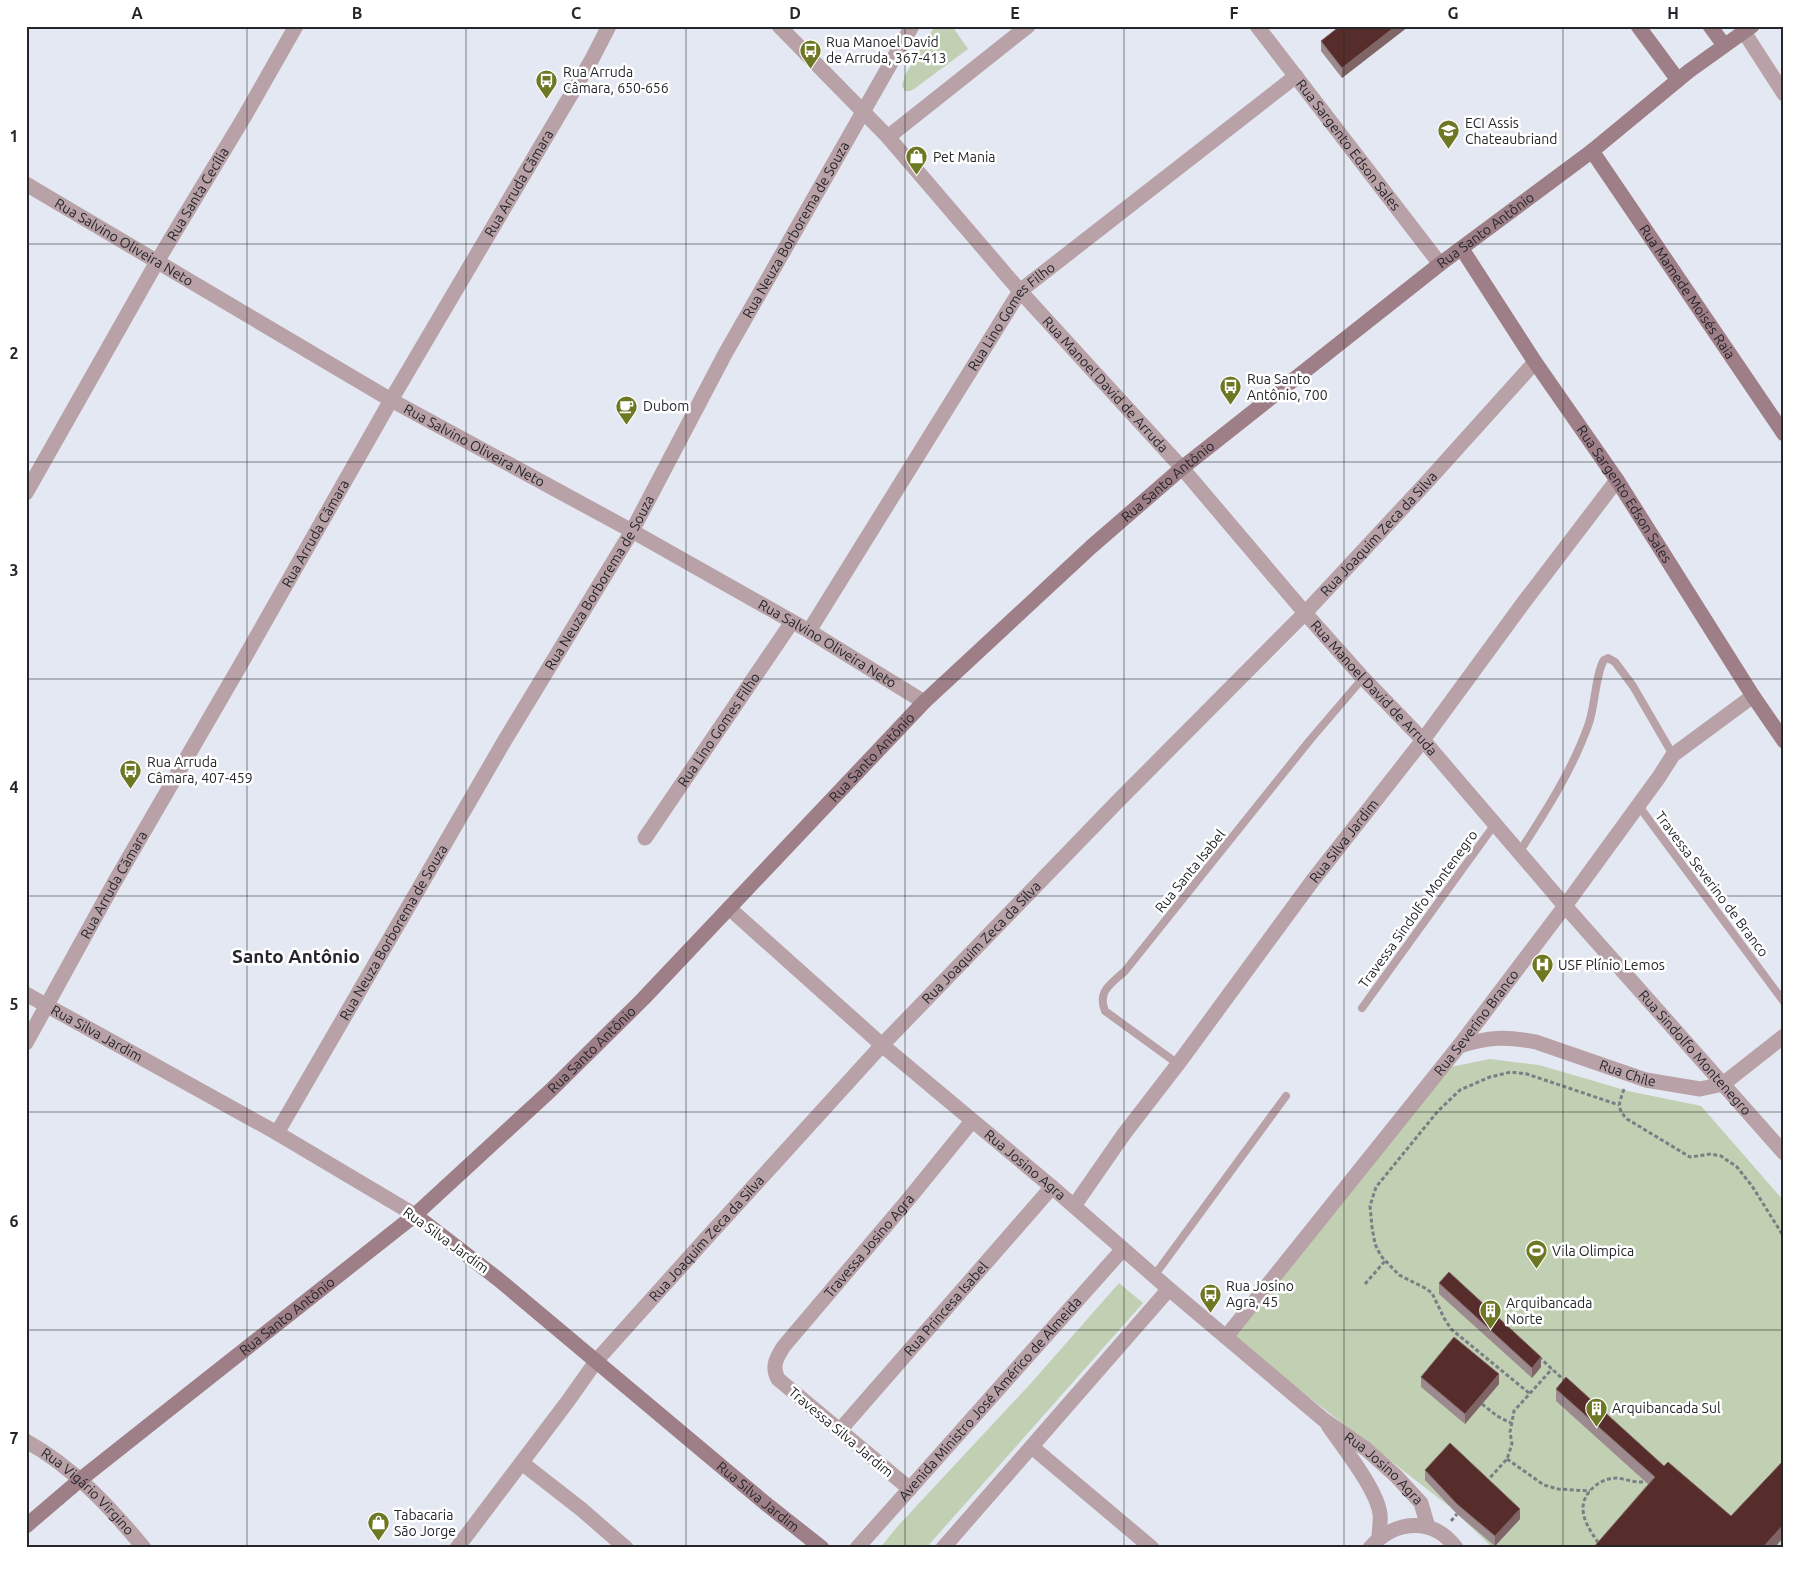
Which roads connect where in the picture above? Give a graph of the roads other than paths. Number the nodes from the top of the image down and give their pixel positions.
1 (296, 26) edge
2 (610, 26) edge
3 (779, 26) edge
4 (912, 26) edge
5 (1028, 26) edge
6 (1257, 26) edge
7 (1638, 26) edge
8 (1710, 26) edge
9 (1748, 29) edge
10 (1724, 45) junction
11 (1296, 76) junction
12 (1678, 80) junction
13 (1784, 94) edge
14 (863, 113) junction
15 (888, 137) junction
16 (1592, 150) junction
17 (26, 184) edge
18 (1462, 249) junction
19 (158, 260) junction
20 (1440, 264) junction
21 (1020, 291) junction
22 (1535, 362) junction
23 (391, 400) junction
24 (1784, 434) edge
25 (1182, 468) junction
26 (1617, 480) junction
27 (26, 493) edge
28 (632, 531) junction
29 (1305, 613) junction
30 (792, 622) junction
31 (809, 631) junction
32 (1363, 678) junction
33 (1754, 696) junction
34 (924, 702) junction
35 (1423, 740) junction
36 (1784, 741) edge
37 (1673, 755) junction
38 (1638, 805) junction
39 (1495, 824) junction
40 (645, 838) dead end
41 (1520, 851) junction
42 (1565, 906) junction
43 (729, 908) junction
44 (26, 994) edge
45 (1784, 1002) edge
46 (47, 1007) junction
47 (1362, 1008) dead end
48 (1784, 1036) edge
49 (26, 1043) edge
50 (882, 1045) junction
51 (1459, 1046) junction
52 (1178, 1064) junction
53 (1723, 1084) junction
54 (1286, 1096) dead end
55 (972, 1121) junction
56 (277, 1133) junction
57 (1784, 1154) edge
58 (1052, 1188) junction
59 (1074, 1206) junction
60 (414, 1215) junction
61 (1123, 1249) junction
62 (1154, 1276) junction
63 (1169, 1289) junction
64 (1226, 1337) junction
65 (597, 1360) junction
66 (775, 1374) joint
67 (1324, 1420) junction
68 (840, 1430) junction
69 (26, 1441) edge
70 (1032, 1447) junction
71 (522, 1463) junction
72 (81, 1479) junction
73 (910, 1489) junction
74 (26, 1526) edge
75 (1428, 1527) junction
76 (1374, 1543) edge
77 (1145, 1546) edge
78 (144, 1548) edge
79 (457, 1548) edge
80 (626, 1548) edge
81 (822, 1548) edge
82 (857, 1548) edge
83 (943, 1548) edge
84 (1456, 1548) edge

1 - 19 street, Rua Santa Cecília
2 - 23 street, Rua Arruda Cãmara
3 - 14 street, Rua Manoel David de Arruda
4 - 14 street, Rua Neuza Borborema de Souza
5 - 15 street
6 - 11 street, Rua Sargento Edson Sales
7 - 12 main road
8 - 10 main road
9 - 10 main road, Rua Santo Antônio
9 - 13 street
10 - 12 main road, Rua Santo Antônio
11 - 20 street, Rua Sargento Edson Sales
11 - 21 street, Rua Lino Gomes Filho
12 - 16 main road, Rua Santo Antônio
14 - 15 street, Rua Manoel David de Arruda
14 - 28 street, Rua Neuza Borborema de Souza
15 - 21 street, Rua Manoel David de Arruda
16 - 18 main road, Rua Santo Antônio
16 - 24 main road, Rua Mamede Moisés Raia
17 - 19 street, Rua Salvino Oliveira Neto
18 - 20 main road, Rua Santo Antônio
18 - 22 main road, Rua Sargento Edson Sales
19 - 23 street, Rua Salvino Oliveira Neto
19 - 27 street, Rua Santa Cecília
20 - 25 main road, Rua Santo Antônio
21 - 25 street, Rua Manoel David de Arruda
21 - 31 street, Rua Lino Gomes Filho
22 - 26 main road, Rua Sargento Edson Sales
22 - 29 street, Rua Joaquim Zeca da Silva
23 - 28 street, Rua Salvino Oliveira Neto
23 - 46 street, Rua Arruda Cãmara
25 - 29 street, Rua Manoel David de Arruda
25 - 34 main road, Rua Santo Antônio
26 - 33 main road, Rua Sargento Edson Sales
26 - 35 street, Rua Silva Jardim
28 - 30 street, Rua Salvino Oliveira Neto
28 - 56 street, Rua Neuza Borborema de Souza
29 - 32 street, Rua Manoel David de Arruda
29 - 50 street, Rua Joaquim Zeca da Silva
30 - 31 street, Rua Salvino Oliveira Neto
30 - 40 street, Rua Lino Gomes Filho
31 - 34 street, Rua Salvino Oliveira Neto
32 - 35 street, Rua Manoel David de Arruda
32 - 52 lane, Rua Santa Isabel
33 - 36 main road, Rua Sargento Edson Sales
33 - 37 street, Rua Severino Branco
34 - 43 main road, Rua Santo Antônio
35 - 39 street, Rua Manoel David de Arruda
35 - 52 street, Rua Silva Jardim
37 - 38 street, Rua Severino Branco
37 - 41 lane
38 - 42 street, Rua Severino Branco
38 - 45 lane, Travessa Severino de Branco
39 - 41 street, Rua Manoel David de Arruda
39 - 47 lane, Travessa Sindolfo Montenegro
41 - 42 street, Rua Manoel David de Arruda
42 - 51 street, Rua Severino Branco
42 - 53 street, Rua Sindolfo Montenegro
43 - 50 street, Rua Josino Agra
43 - 60 main road, Rua Santo Antônio
44 - 46 street, Rua Silva Jardim
46 - 49 street, Rua Arruda Cãmara
46 - 56 street, Rua Silva Jardim
48 - 53 street, Rua Chile
50 - 55 street, Rua Josino Agra
50 - 65 street, Rua Joaquim Zeca da Silva
51 - 53 street, Rua Chile
51 - 64 street, Rua Severino Branco
52 - 59 street, Rua Silva Jardim
53 - 57 street, Rua Sindolfo Montenegro
54 - 62 lane
55 - 58 street, Rua Josino Agra
55 - 66 street, Travessa Josino Agra
56 - 60 street, Rua Silva Jardim
58 - 59 street, Rua Josino Agra
58 - 68 street, Rua Princesa Isabel
59 - 61 street, Rua Josino Agra
60 - 65 main road, Rua Silva Jardim
60 - 72 main road, Rua Santo Antônio
61 - 62 street, Rua Josino Agra
61 - 73 street, Avenida Ministro José Américo de Almeida
62 - 63 street, Rua Josino Agra
63 - 64 street, Rua Josino Agra
63 - 70 street
64 - 67 street, Rua Josino Agra
65 - 71 street, Rua Joaquim Zeca da Silva
65 - 81 main road, Rua Silva Jardim
66 - 68 street, Travessa Silva Jardim
67 - 75 street, Rua Josino Agra
67 - 76 street, Rua Josino Agra
68 - 73 street, Travessa Silva Jardim
69 - 72 street, Rua Vigário Virgino
70 - 77 street
70 - 83 street
71 - 79 street, Rua Joaquim Zeca da Silva
71 - 80 street
72 - 74 main road, Rua Santo Antônio
72 - 78 street, Rua Vigário Virgino
73 - 82 street, Avenida Ministro José Américo de Almeida
75 - 76 street
75 - 84 street

